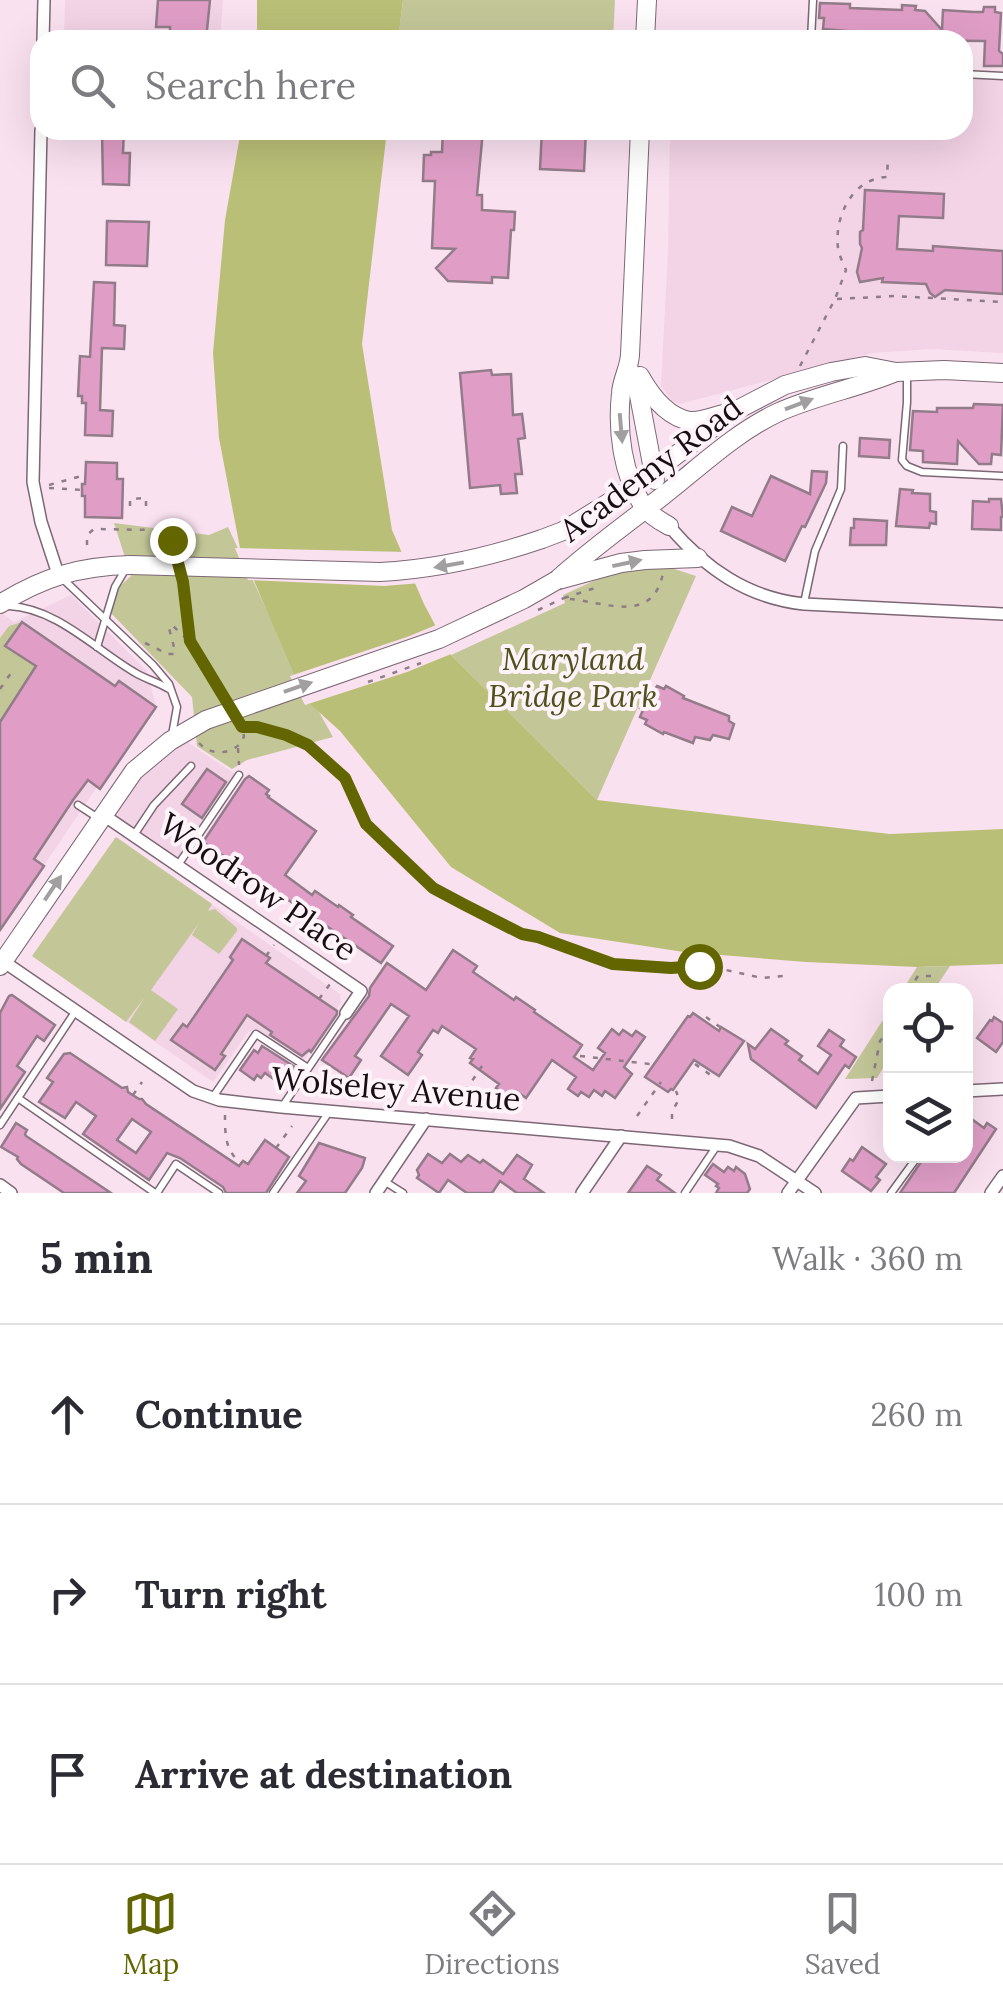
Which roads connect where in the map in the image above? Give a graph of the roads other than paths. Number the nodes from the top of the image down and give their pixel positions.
1 (44, 0) edge
2 (647, 0) edge
3 (814, 0) edge
4 (44, 30) edge
5 (646, 30) edge
6 (812, 30) edge
7 (973, 74) edge
8 (1003, 76) edge
9 (41, 140) edge
10 (640, 140) edge
11 (629, 362) junction
12 (902, 372) junction
13 (1003, 373) edge
14 (733, 412) junction
15 (843, 446) dead end
16 (653, 472) junction
17 (1003, 476) edge
18 (634, 487) junction
19 (661, 498) junction
20 (645, 510) junction
21 (668, 526) junction
22 (698, 558) junction
23 (129, 565) junction
24 (58, 574) junction
25 (557, 580) junction
26 (804, 604) junction
27 (0, 605) edge
28 (1003, 614) edge
29 (105, 621) junction
30 (97, 648) junction
31 (174, 694) junction
32 (170, 741) junction
33 (191, 766) dead end
34 (239, 774) road end
35 (78, 805) dead end
36 (101, 816) junction
37 (134, 834) junction
38 (178, 865) junction
39 (1, 962) edge
40 (76, 1011) junction
41 (346, 1013) joint
42 (308, 1068) junction
43 (1003, 1089) edge
44 (973, 1091) edge
45 (883, 1096) edge
46 (18, 1098) junction
47 (219, 1100) junction
48 (282, 1107) junction
49 (329, 1111) junction
50 (426, 1119) junction
51 (0, 1126) edge
52 (621, 1136) junction
53 (718, 1144) junction
54 (913, 1163) edge
55 (1003, 1176) edge
56 (384, 1180) junction
57 (797, 1180) junction
58 (0, 1185) edge
59 (12, 1193) edge
60 (156, 1193) edge
61 (218, 1193) edge
62 (273, 1193) edge
63 (376, 1193) edge
64 (403, 1193) edge
65 (582, 1193) edge
66 (685, 1193) edge
67 (788, 1193) edge
68 (815, 1193) edge
69 (892, 1193) edge
70 (992, 1193) edge

1 - 4 street
2 - 5 main road
3 - 6 lane
7 - 8 lane
9 - 24 street
10 - 11 main road
11 - 14 main road
11 - 16 main road
11 -> 18 main road
12 - 13 main road, Academy Road
12 - 14 main road, Academy Road
12 - 17 lane
19 -> 12 main road, Academy Road
14 - 16 main road, Academy Road
15 - 26 lane
16 - 18 main road, Academy Road
16 - 19 main road
18 - 20 main road
18 -> 23 main road, Academy Road, bridge
19 - 20 main road, Academy Road
19 - 21 main road
20 - 21 main road
20 - 25 main road, Academy Road
21 - 22 street
25 -> 22 main road
22 - 26 street
23 - 24 main road, Academy Road
23 - 29 lane
24 - 27 main road, Academy Road
24 - 29 lane
32 -> 25 main road, bridge
26 - 28 street
27 - 30 lane
29 - 30 lane
29 - 31 lane
30 - 31 lane
31 - 32 lane
32 - 36 main road
33 - 37 lane
34 - 38 lane
35 - 36 lane
36 - 37 street, Woodrow Place
39 -> 36 main road
37 - 38 street, Woodrow Place
38 - 41 street, Woodrow Place
39 - 40 street, Wolseley Avenue
40 - 46 lane
40 - 47 street, Wolseley Avenue
41 - 42 lane
42 - 47 lane
42 - 48 lane
43 - 44 street
45 - 57 street
46 - 51 lane
46 - 60 lane
47 - 48 street, Wolseley Avenue
48 - 49 street, Wolseley Avenue
49 - 50 street, Wolseley Avenue
49 - 62 lane
50 - 52 street, Wolseley Avenue
50 - 56 street
52 - 53 street, Wolseley Avenue
52 - 65 street
53 - 57 street, Wolseley Avenue
53 - 66 lane
54 - 69 lane
55 - 70 street
56 - 63 street
56 - 64 lane
57 - 67 street
57 - 68 street, Wolseley Avenue
58 - 59 street
60 - 61 lane

